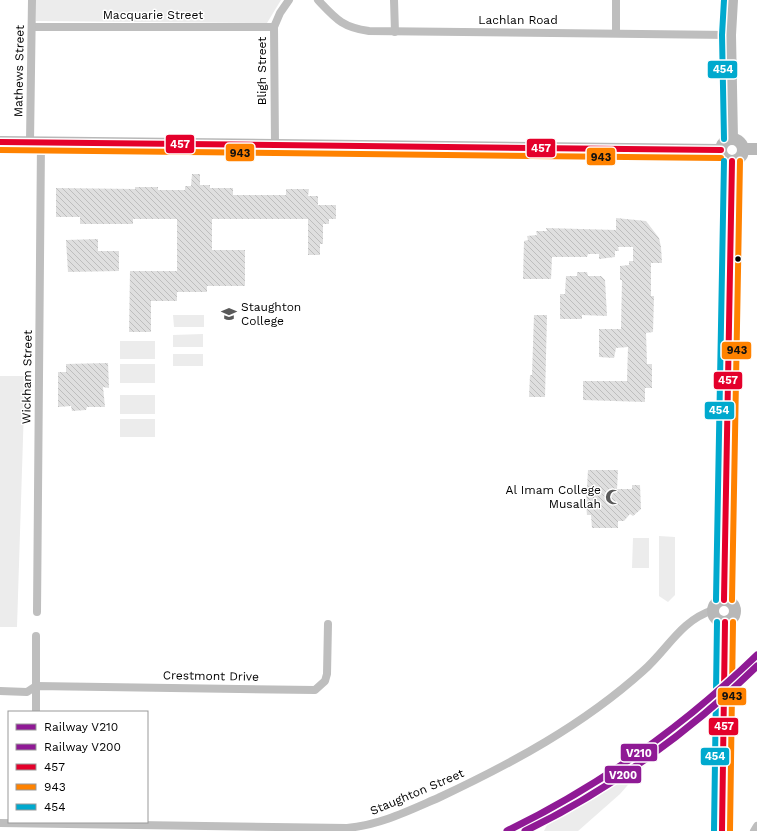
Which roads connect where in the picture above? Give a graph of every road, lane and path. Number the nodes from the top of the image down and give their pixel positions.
1 (32, 0) edge
2 (289, 0) edge
3 (318, 0) edge
4 (394, 0) edge
5 (616, 0) edge
6 (732, 0) edge
7 (32, 27) junction
8 (274, 27) junction
9 (395, 32) junction
10 (616, 33) junction
11 (730, 35) junction
12 (732, 139) junction
13 (0, 142) edge
14 (36, 142) junction
15 (275, 145) junction
16 (743, 149) junction
17 (721, 150) junction
18 (757, 150) edge
19 (732, 161) junction
20 (724, 600) junction
21 (713, 610) junction
22 (36, 612) dead end
23 (724, 622) junction
24 (328, 624) dead end
25 (36, 636) dead end
26 (36, 686) junction
27 (0, 691) edge
28 (36, 711) edge
29 (88, 823) edge
30 (757, 826) edge
31 (722, 831) edge
32 (754, 831) edge

1 - 7 street, Mathews Street
2 - 8 street, Bligh Street
3 - 9 street, Lachlan Road
4 - 9 street
5 - 10 street
6 - 11 street
7 - 8 street, Macquarie Street
7 - 14 street, Mathews Street
8 - 15 street, Bligh Street
9 - 10 street, Lachlan Road
10 - 11 street, Lachlan Road
11 - 12 street
12 - 16 street
12 - 17 street
13 - 14 street
14 - 15 street
14 - 22 street, Wickham Street
15 - 17 street
16 - 18 street
16 - 19 street
17 - 19 street
19 - 20 street
20 - 21 street
20 - 23 street
21 - 23 street
21 - 29 street, Staughton Street
23 - 31 street
24 - 26 street, Crestmont Drive
25 - 26 street
26 - 27 street
26 - 28 street
30 - 32 street

